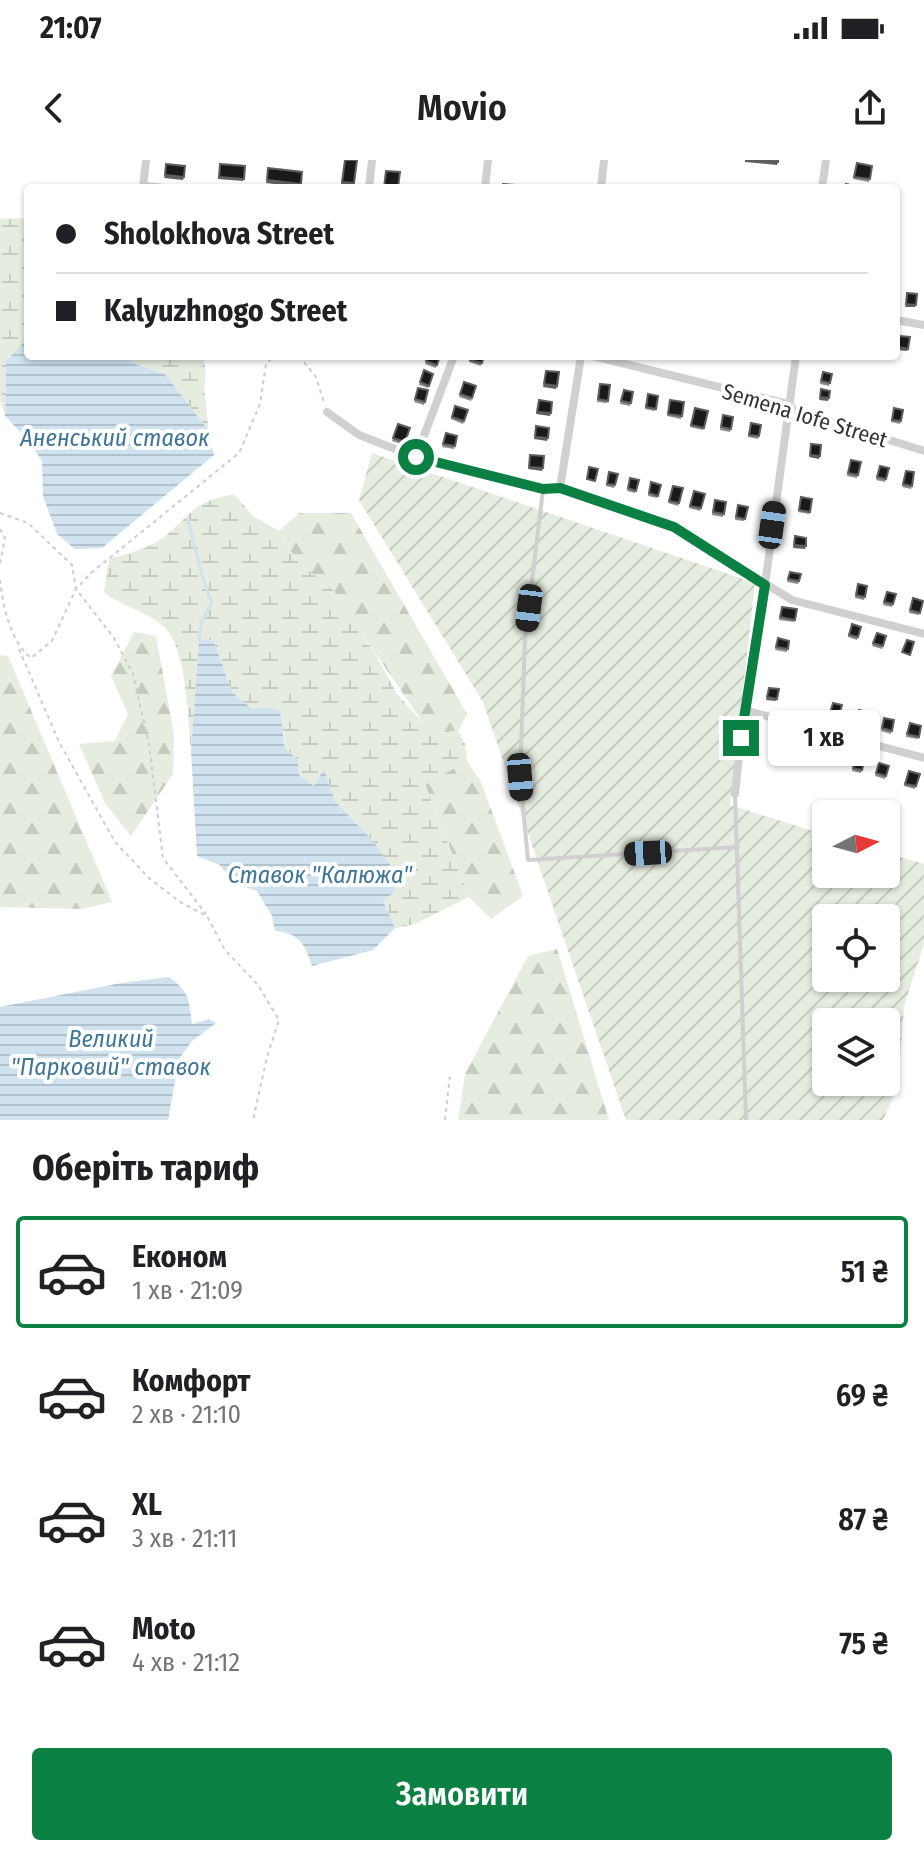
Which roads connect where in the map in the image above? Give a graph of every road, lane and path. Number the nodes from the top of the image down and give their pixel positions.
1 (146, 160) edge
2 (372, 160) edge
3 (488, 160) edge
4 (604, 160) edge
5 (826, 160) edge
6 (143, 184) edge
7 (369, 184) edge
8 (485, 184) edge
9 (601, 184) edge
10 (823, 184) edge
11 (900, 321) edge
12 (924, 325) edge
13 (270, 360) edge
14 (302, 360) edge
15 (452, 360) edge
16 (580, 360) edge
17 (609, 360) edge
18 (795, 360) edge
19 (788, 404) junction
20 (327, 412) joint
21 (924, 451) edge
22 (416, 457) junction
23 (560, 488) junction
24 (543, 489) junction
25 (0, 513) edge
26 (0, 529) edge
27 (0, 564) edge
28 (0, 580) edge
29 (765, 585) junction
30 (76, 589) junction
31 (924, 634) edge
32 (19, 649) junction
33 (744, 710) junction
34 (924, 758) edge
35 (735, 794) joint
36 (738, 847) junction
37 (207, 916) junction
38 (450, 1075) dead end
39 (253, 1120) edge
40 (445, 1120) edge
41 (746, 1120) edge

1 - 6 street
2 - 7 street
3 - 8 street
4 - 9 street
5 - 10 street
11 - 12 street
13 - 30 path
14 - 20 path
15 - 22 street
16 - 23 street
17 - 19 street, Semena Iofe Street
18 - 19 street
19 - 21 street, Semena Iofe Street
19 - 29 street
20 - 22 street
22 - 24 street
23 - 24 street
23 - 29 street
24 - 36 lane
25 - 30 path
26 - 27 path
28 - 32 path
29 - 31 street
29 - 33 street
30 - 32 path
30 - 37 path
32 - 37 path
33 - 34 street
33 - 35 street
35 - 36 lane
36 - 41 lane
37 - 39 path
38 - 40 path

